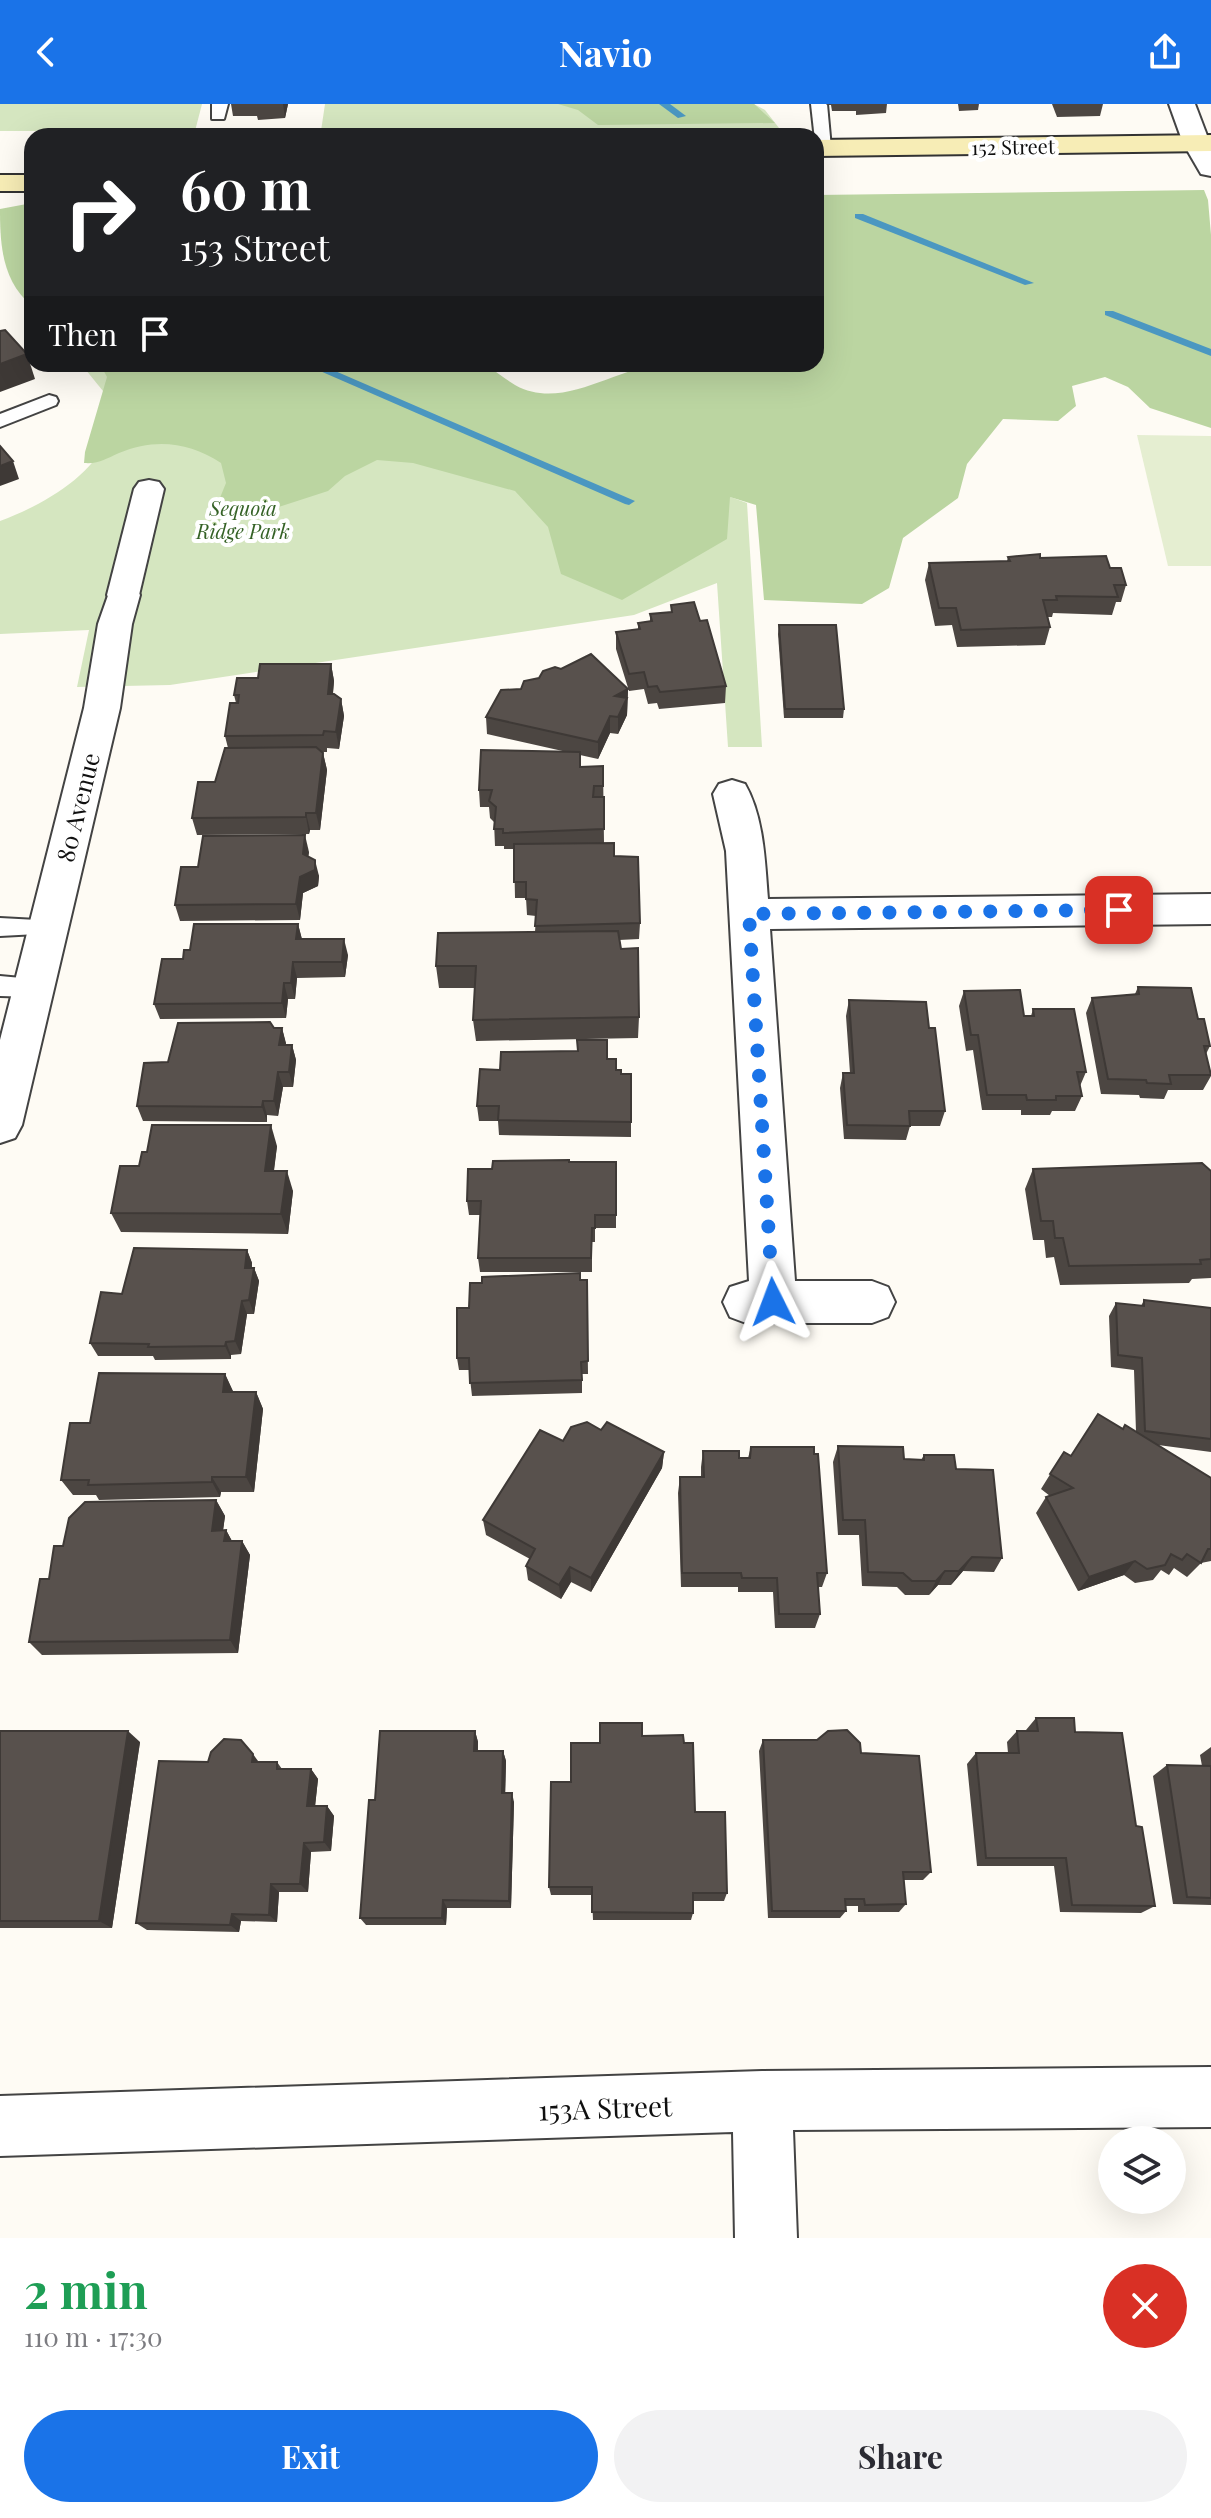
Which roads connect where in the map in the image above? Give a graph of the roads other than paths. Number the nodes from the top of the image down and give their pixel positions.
1 (819, 104) edge
2 (1182, 104) edge
3 (820, 128) edge
4 (1203, 143) edge
5 (824, 148) edge
6 (1211, 170) edge
7 (1183, 172) dead end
8 (0, 183) edge
9 (24, 183) edge
10 (49, 401) dead end
11 (0, 421) edge
12 (149, 489) dead end
13 (123, 595) joint
14 (732, 794) dead end
15 (1211, 909) edge
16 (749, 914) junction
17 (0, 927) edge
18 (48, 927) junction
19 (17, 986) edge
20 (0, 1125) edge
21 (872, 1302) dead end
22 (1211, 2097) edge
23 (762, 2101) junction
24 (0, 2126) edge
25 (766, 2238) edge

1 - 3 lane
2 - 4 street
4 - 5 main road, 152 Street
4 - 6 street
6 - 7 main road
8 - 9 main road
10 - 11 lane
12 - 13 street, 80 Avenue
13 - 18 street, 80 Avenue
14 - 16 street
15 - 16 street
16 - 21 street
17 - 18 lane
18 - 19 street, 80 Avenue
19 - 20 street, 80 Avenue
22 - 23 street, 153A Street
23 - 24 street, 153A Street
23 - 25 street

